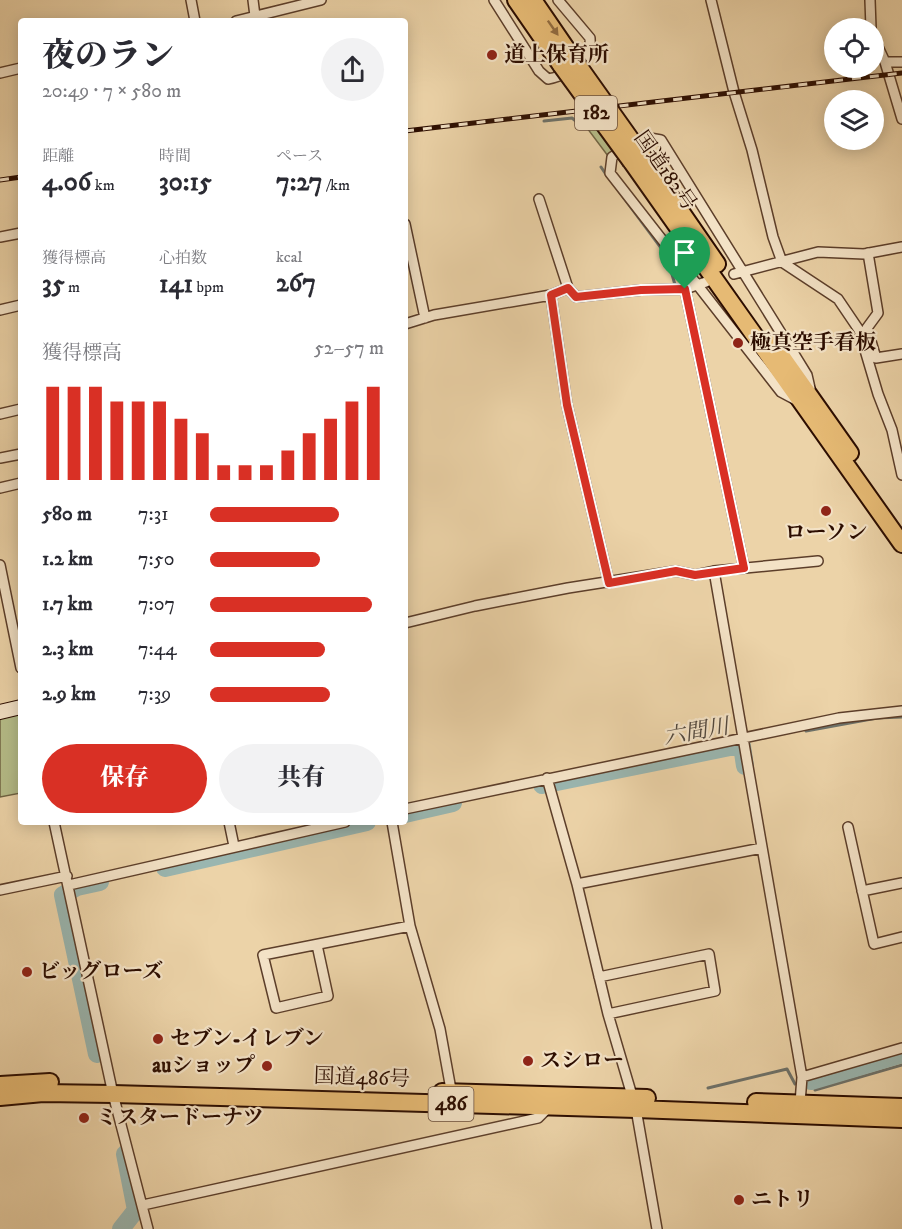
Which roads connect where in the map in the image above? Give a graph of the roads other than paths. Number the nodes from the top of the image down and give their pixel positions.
1 (191, 0) edge
2 (253, 0) edge
3 (321, 0) edge
4 (494, 0) edge
5 (516, 0) edge
6 (532, 0) edge
7 (558, 0) edge
8 (711, 0) edge
9 (870, 0) edge
10 (255, 16) junction
11 (194, 18) edge
12 (247, 18) edge
13 (871, 18) edge
14 (567, 61) junction
15 (885, 62) joint
16 (902, 62) edge
17 (18, 69) edge
18 (0, 73) edge
19 (902, 119) edge
20 (539, 199) dead end
21 (18, 234) edge
22 (0, 237) edge
23 (408, 238) edge
24 (902, 247) edge
25 (868, 253) junction
26 (782, 262) junction
27 (738, 273) junction
28 (702, 284) junction
29 (568, 288) junction
30 (685, 289) junction
31 (551, 295) junction
32 (18, 306) edge
33 (0, 310) edge
34 (425, 318) junction
35 (408, 323) edge
36 (902, 354) edge
37 (806, 399) junction
38 (18, 410) edge
39 (0, 414) edge
40 (897, 430) edge
41 (18, 455) edge
42 (0, 458) edge
43 (902, 475) edge
44 (18, 484) edge
45 (0, 488) edge
46 (902, 539) edge
47 (818, 561) dead end
48 (0, 565) edge
49 (744, 568) junction
50 (714, 571) junction
51 (609, 583) junction
52 (408, 622) edge
53 (18, 653) edge
54 (18, 708) edge
55 (902, 711) edge
56 (0, 712) edge
57 (744, 738) junction
58 (548, 782) junction
59 (408, 808) edge
60 (55, 825) edge
61 (230, 825) edge
62 (331, 825) edge
63 (393, 825) edge
64 (848, 827) dead end
65 (234, 846) junction
66 (762, 848) junction
67 (68, 880) junction
68 (902, 883) edge
69 (577, 884) junction
70 (0, 891) edge
71 (862, 891) junction
72 (410, 926) junction
73 (902, 938) edge
74 (317, 945) junction
75 (599, 977) junction
76 (608, 1014) junction
77 (902, 1048) edge
78 (802, 1077) junction
79 (0, 1085) edge
80 (112, 1088) junction
81 (0, 1097) edge
82 (452, 1098) junction
83 (634, 1103) junction
84 (800, 1103) junction
85 (549, 1107) junction
86 (902, 1107) edge
87 (902, 1119) edge
88 (143, 1204) junction
89 (148, 1229) edge
90 (657, 1229) edge

1 - 11 street
2 - 10 street
3 - 10 street
4 - 7 street
5 - 14 highway, 国道182号 / 182
6 -> 14 highway, 国道182号 / 182
8 - 26 street
9 - 13 street
10 - 12 street
14 - 37 highway, 国道182号 / 182, bridge
15 - 16 street
15 - 19 street
17 - 18 street
20 - 29 street
21 - 22 street
23 - 34 street
24 - 25 street
25 - 26 street
25 - 36 street
26 - 27 street
26 - 40 street
27 - 28 street
27 - 37 street
28 - 30 street
28 - 37 street
29 - 30 street
29 - 31 street
30 - 49 street
31 - 34 street
31 - 51 street
32 - 33 street
34 - 35 street
37 - 46 highway, 国道182号 / 182
38 - 39 street
40 - 43 street
41 - 42 street
44 - 45 street
47 - 49 street
48 - 53 street
49 - 50 street
50 - 51 street
50 - 57 street
51 - 52 street
54 - 56 street
55 - 57 street
57 - 58 street
57 - 66 street
58 - 59 street
58 - 69 street
60 - 67 street
61 - 65 street
62 - 65 street
63 - 72 street
64 - 71 street
65 - 67 street
66 - 69 street
66 - 78 street
67 - 70 street
67 - 80 street
68 - 71 street
69 - 75 street
71 - 73 street
72 - 74 street
72 - 82 street
74 - 74 street
75 - 76 street
75 - 76 street
76 - 83 street
77 - 78 street
78 - 84 street
79 - 80 highway, 国道486号 / 486
80 - 81 highway, 国道486号 / 486
80 - 82 highway, 国道486号 / 486
80 - 88 street
82 - 83 highway, 国道486号 / 486
82 - 85 highway, 国道486号 / 486
83 - 84 highway, 国道486号 / 486
83 - 85 highway, 国道486号 / 486
83 - 87 highway, 国道486号 / 486
83 - 90 street
84 - 86 highway, 国道486号 / 486
85 - 88 street
88 - 89 street

